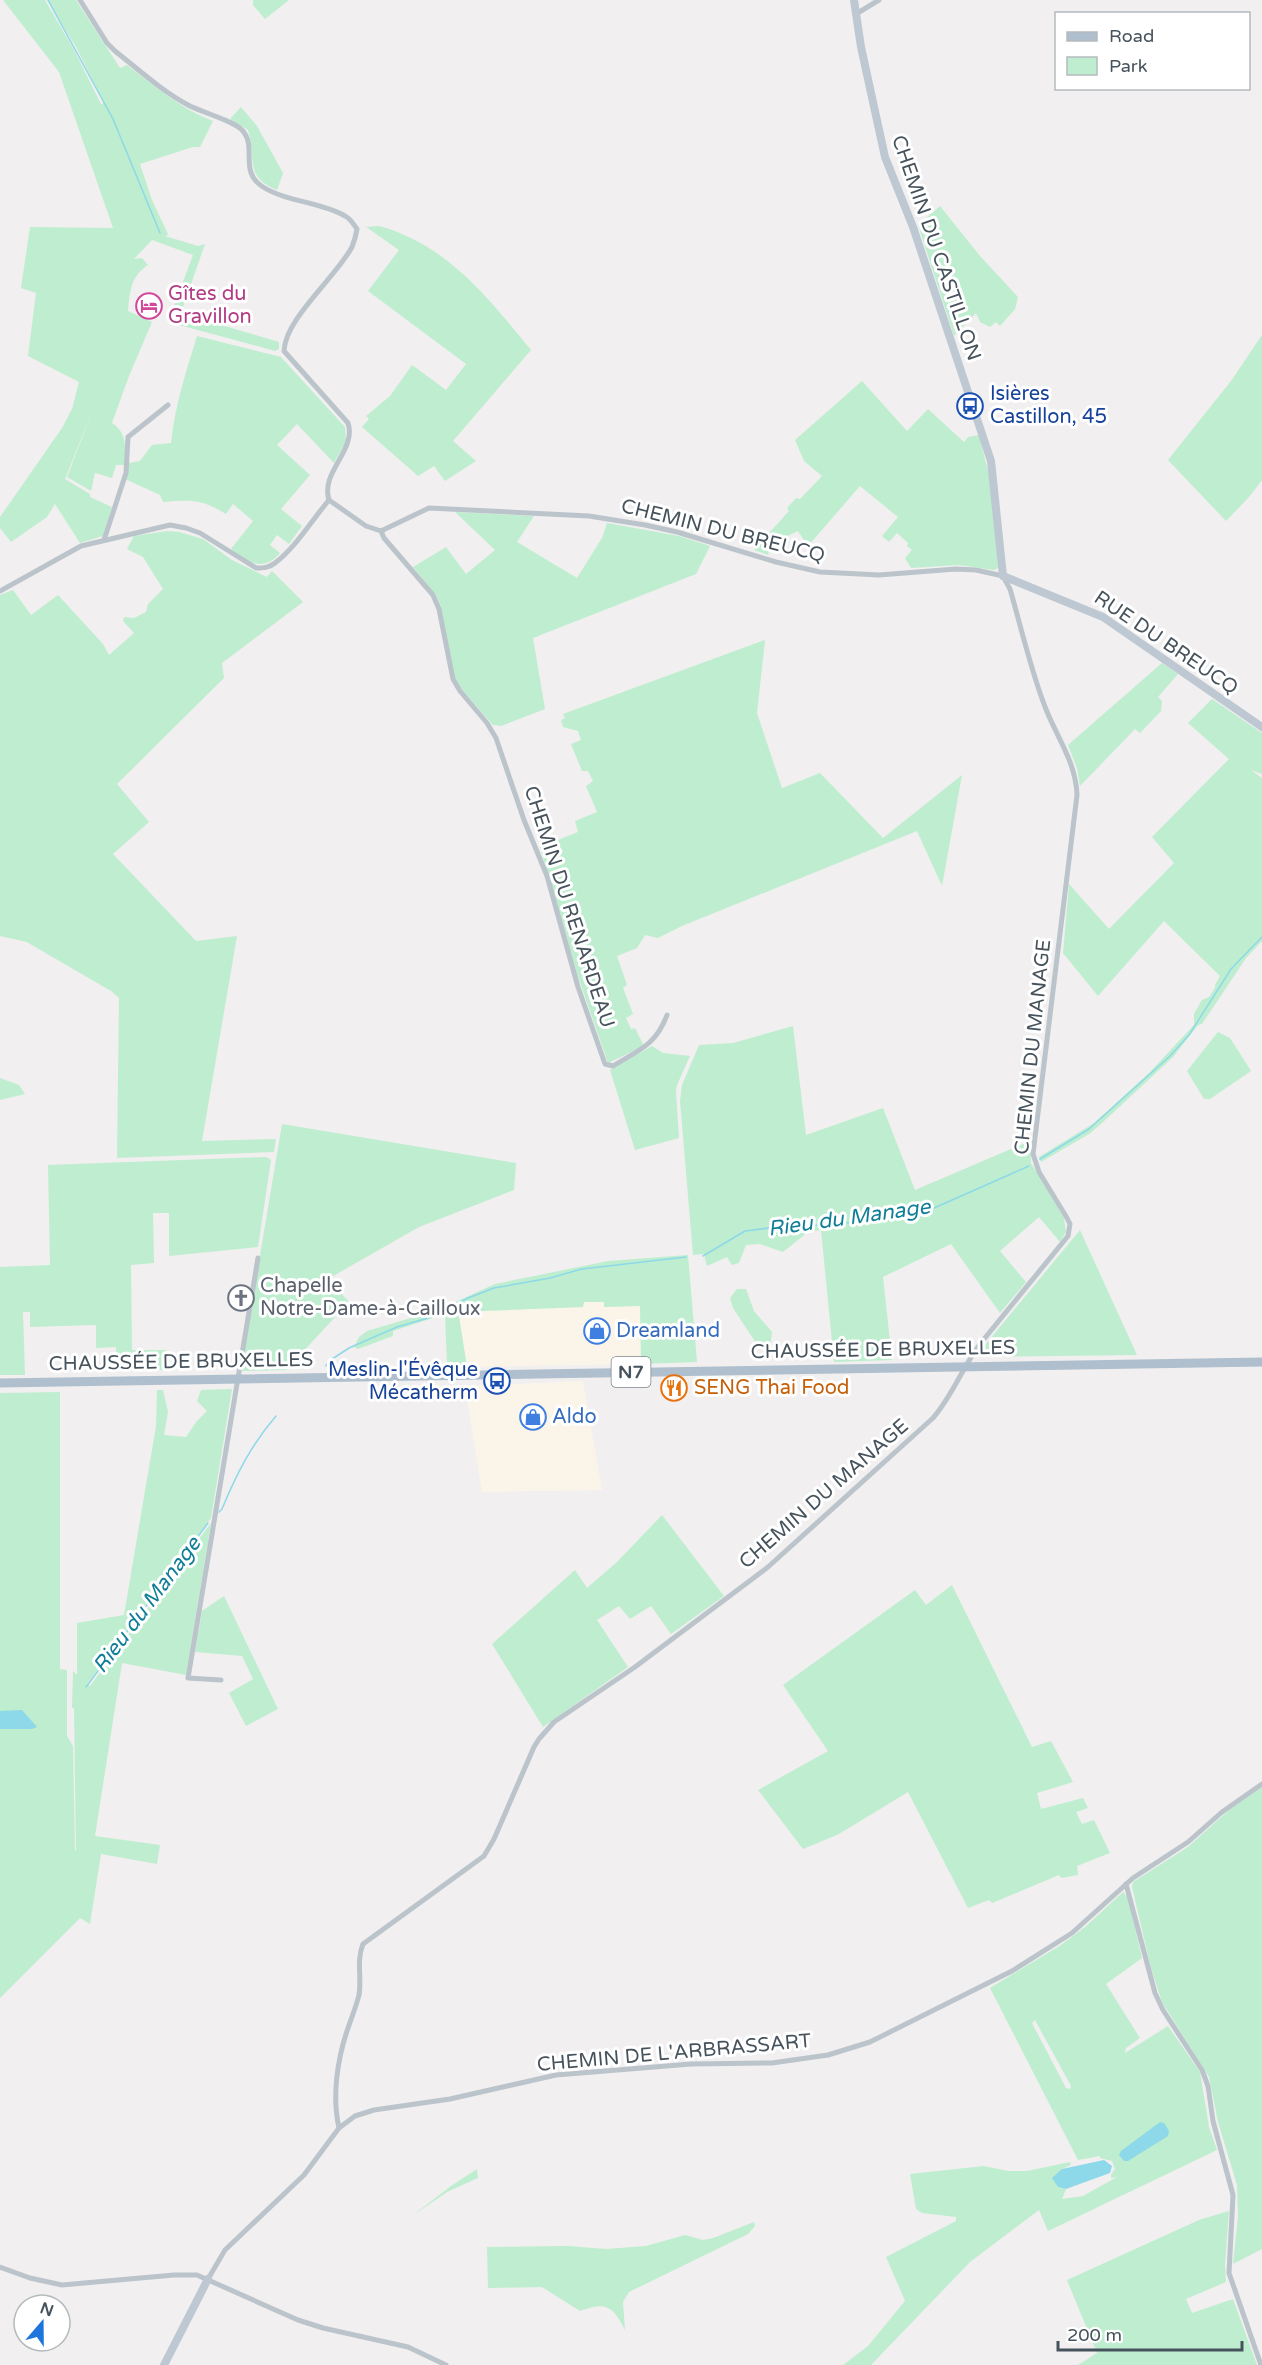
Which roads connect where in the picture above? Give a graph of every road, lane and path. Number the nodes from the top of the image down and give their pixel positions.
1 (80, 0) edge
2 (854, 0) edge
3 (879, 0) edge
4 (856, 14) junction
5 (168, 405) dead end
6 (328, 500) junction
7 (381, 531) junction
8 (104, 540) junction
9 (836, 574) joint
10 (1003, 576) junction
11 (0, 591) edge
12 (1262, 727) edge
13 (667, 1015) dead end
14 (258, 1258) dead end
15 (1262, 1362) edge
16 (965, 1367) junction
17 (237, 1379) junction
18 (0, 1383) edge
19 (221, 1680) dead end
20 (1262, 1784) edge
21 (1126, 1884) junction
22 (339, 2128) junction
23 (0, 2267) edge
24 (208, 2279) junction
25 (164, 2365) edge
26 (446, 2365) edge
27 (1261, 2365) edge

1 - 6 street
2 - 4 street, CHEMIN DU CASTILLON
3 - 4 street
4 - 10 street, CHEMIN DU CASTILLON
5 - 8 street
6 - 7 street
6 - 8 street
7 - 9 street, CHEMIN DU BREUCQ
7 - 13 street, CHEMIN DU RENARDEAU
8 - 11 street
9 - 10 street, RUE DU BREUCQ
10 - 12 street, RUE DU BREUCQ
10 - 16 street, CHEMIN DU MANAGE
14 - 17 street
15 - 16 main road, CHAUSSÉE DE BRUXELLES / N7
16 - 17 main road, CHAUSSÉE DE BRUXELLES / N7
16 - 22 street, CHEMIN DU MANAGE
17 - 18 main road, CHAUSSÉE DE BRUXELLES / N7
17 - 19 street
20 - 21 street, CHEMIN DE L'ARBRASSART
21 - 22 street, CHEMIN DE L'ARBRASSART
21 - 27 street
22 - 24 street
23 - 24 street
24 - 25 street
24 - 26 street

